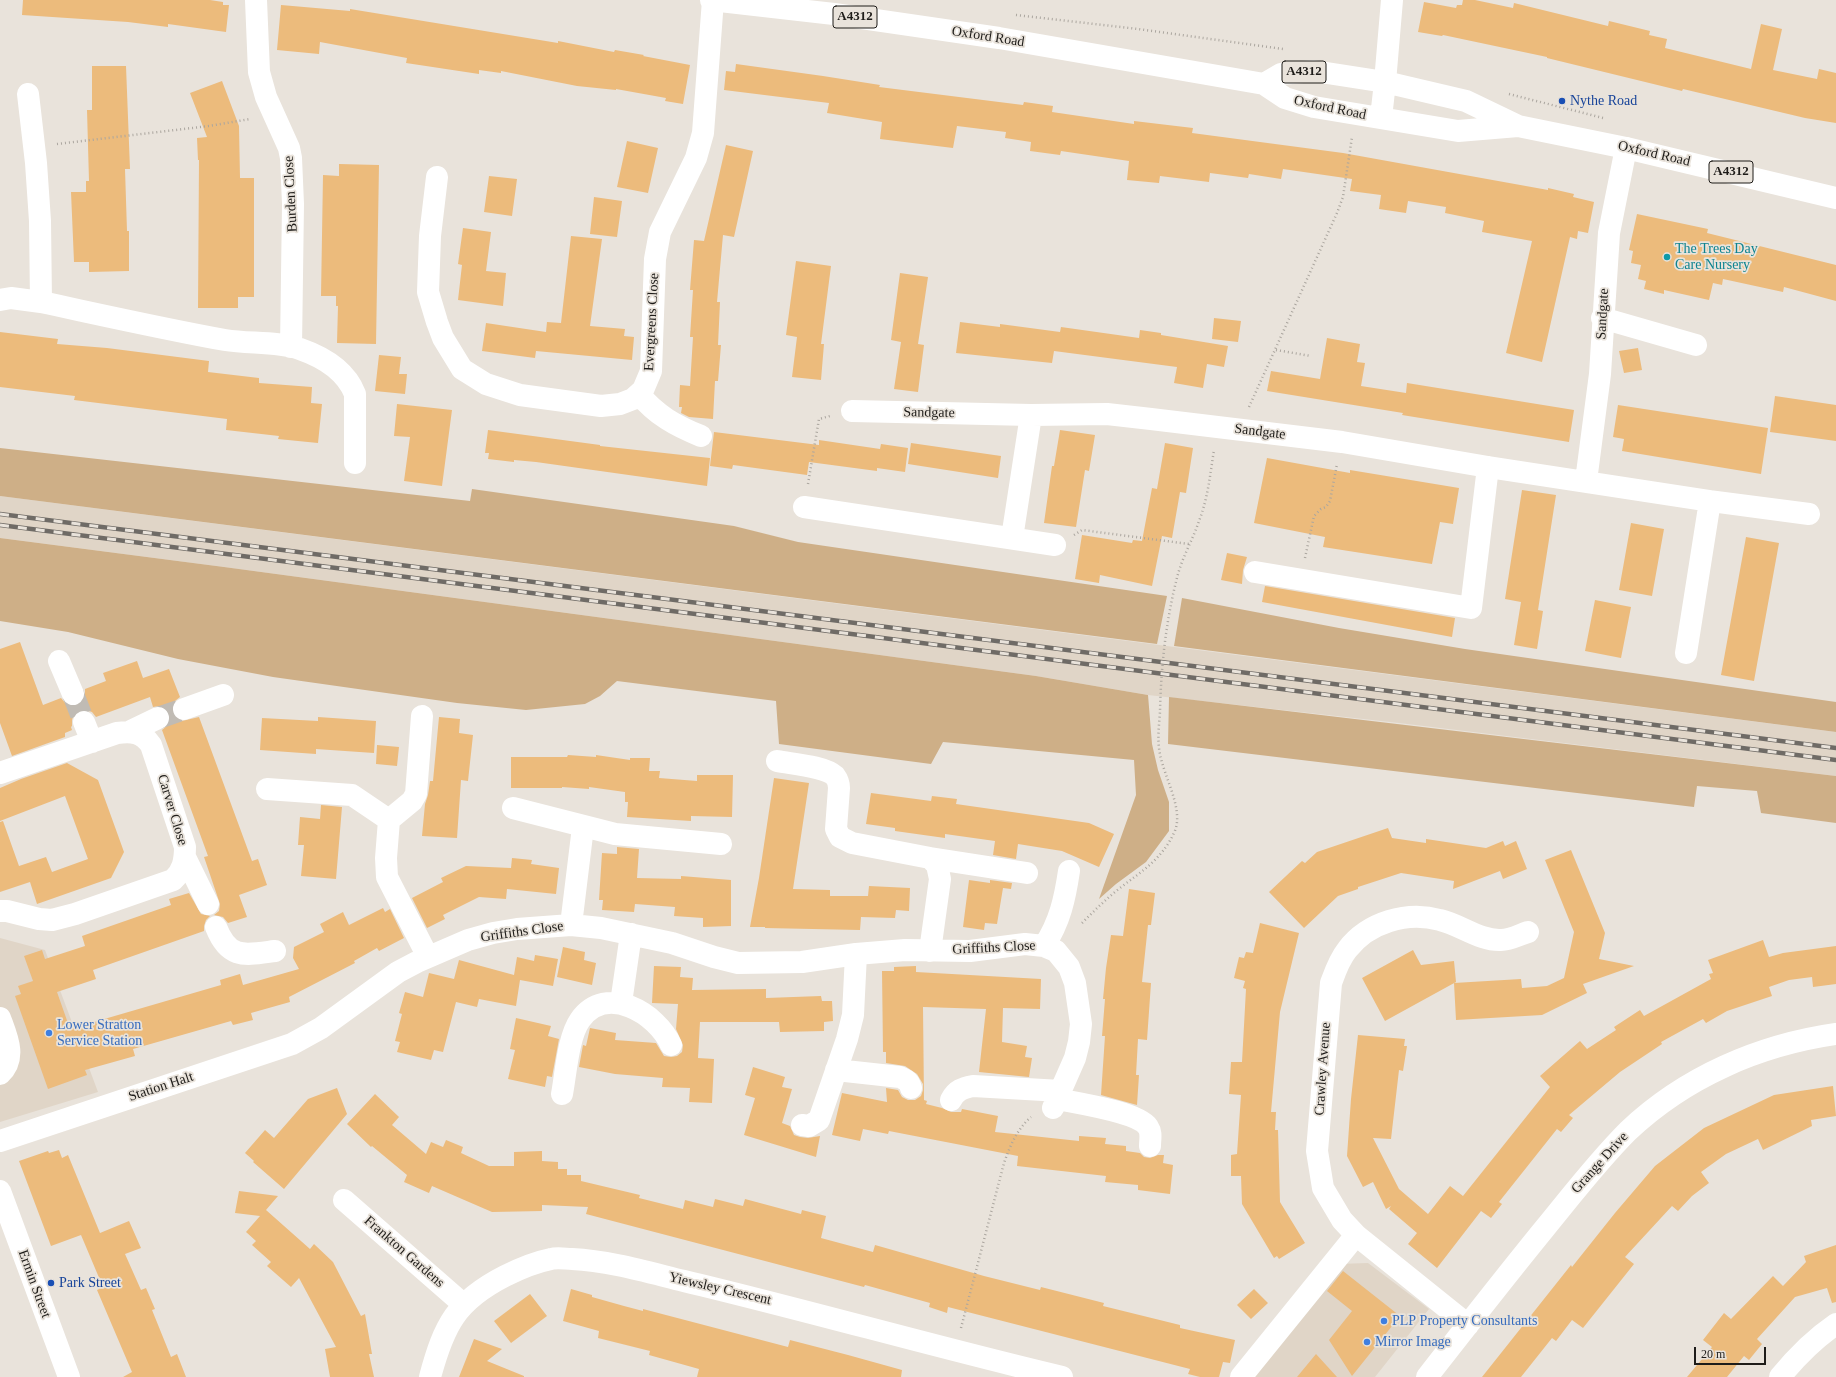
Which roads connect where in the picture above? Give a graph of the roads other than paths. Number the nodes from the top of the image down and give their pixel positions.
1 (256, 0) edge
2 (712, 0) edge
3 (1392, 0) edge
4 (1385, 82) junction
5 (1264, 84) junction
6 (28, 94) dead end
7 (1381, 118) junction
8 (1518, 126) junction
9 (1626, 148) junction
10 (437, 177) dead end
11 (1836, 198) edge
12 (0, 300) edge
13 (41, 302) junction
14 (1602, 318) junction
15 (1696, 345) dead end
16 (292, 347) junction
17 (639, 394) junction
18 (852, 411) road end
19 (1031, 415) junction
20 (701, 436) dead end
21 (355, 463) dead end
22 (1488, 467) junction
23 (1586, 481) junction
24 (1710, 501) junction
25 (804, 507) road end
26 (1809, 514) dead end
27 (1012, 538) junction
28 (1054, 545) road end
29 (1255, 572) dead end
30 (1686, 654) dead end
31 (60, 661) dead end
32 (73, 694) tunnel mouth
33 (223, 695) dead end
34 (184, 709) tunnel mouth
35 (422, 716) dead end
36 (158, 718) tunnel mouth
37 (84, 722) tunnel mouth
38 (131, 731) junction
39 (92, 742) junction
40 (777, 761) dead end
41 (0, 773) edge
42 (267, 789) dead end
43 (513, 808) dead end
44 (389, 820) junction
45 (583, 827) junction
46 (721, 844) dead end
47 (185, 857) junction
48 (930, 858) junction
49 (1069, 871) dead end
50 (1027, 873) dead end
51 (208, 904) dead end
52 (0, 911) edge
53 (571, 925) junction
54 (216, 927) dead end
55 (1528, 932) dead end
56 (631, 934) junction
57 (1044, 946) junction
58 (275, 951) dead end
59 (930, 951) junction
60 (856, 954) junction
61 (428, 957) junction
62 (621, 1003) junction
63 (0, 1018) edge
64 (321, 1028) joint
65 (1836, 1034) edge
66 (671, 1046) dead end
67 (0, 1074) edge
68 (834, 1078) junction
69 (911, 1088) dead end
70 (562, 1094) dead end
71 (1057, 1099) junction
72 (951, 1100) dead end
73 (802, 1125) dead end
74 (0, 1141) edge
75 (1150, 1146) dead end
76 (0, 1191) edge
77 (344, 1200) dead end
78 (1356, 1235) junction
79 (463, 1304) junction
80 (1836, 1324) edge
81 (1468, 1325) junction
82 (1037, 1374) edge
83 (69, 1377) edge
84 (430, 1377) edge
85 (1062, 1377) edge
86 (1241, 1377) edge
87 (1426, 1377) edge
88 (1780, 1377) edge

1 - 16 street, Burden Close
2 - 5 street, Oxford Road / A4312
2 - 17 street, Evergreens Close
3 - 4 street
4 - 5 street, Oxford Road / A4312
4 - 7 street
4 - 8 street, Oxford Road / A4312
5 - 7 street, Oxford Road / A4312
6 - 13 street
7 - 8 street, Oxford Road / A4312
8 - 9 street, Oxford Road / A4312
9 - 11 street, Oxford Road / A4312
9 - 14 street, Sandgate
10 - 17 street
12 - 13 street
13 - 16 street
14 - 15 street
14 - 23 street, Sandgate
16 - 21 street
17 - 20 street
18 - 19 street, Sandgate
19 - 22 street, Sandgate
19 - 27 street
22 - 23 street, Sandgate
22 - 29 street
23 - 24 street, Sandgate
24 - 26 street, Sandgate
24 - 30 street
25 - 27 street
27 - 28 street
31 - 32 street
33 - 34 street
35 - 44 street
36 - 38 street
37 - 39 street
38 - 39 street
38 - 47 street, Carver Close
39 - 41 street
40 - 48 street
42 - 44 street
43 - 45 street
44 - 61 street
45 - 46 street
45 - 53 street, Griffiths Close
47 - 51 street
47 - 52 street, Carver Close
48 - 50 street
48 - 59 street, Griffiths Close
49 - 57 street
53 - 56 street, Griffiths Close
53 - 61 street, Griffiths Close
54 - 58 street
55 - 78 street, Crawley Avenue
56 - 60 street, Griffiths Close
56 - 62 street
57 - 59 street, Griffiths Close
57 - 71 street, Griffiths Close
59 - 60 street, Griffiths Close
60 - 68 street
61 - 64 street, Griffiths Close
62 - 66 street
62 - 70 street
63 - 67 street
64 - 74 street, Station Halt
65 - 81 street, Grange Drive
68 - 69 street
68 - 73 street
71 - 72 street
71 - 75 street
76 - 83 street, Ermin Street
77 - 79 street, Frankton Gardens
78 - 81 street, Crawley Avenue
78 - 86 street
79 - 82 street, Yiewsley Crescent
79 - 84 street, Yiewsley Crescent
80 - 88 street
81 - 87 street, Grange Drive
82 - 85 street, Yiewsley Crescent

